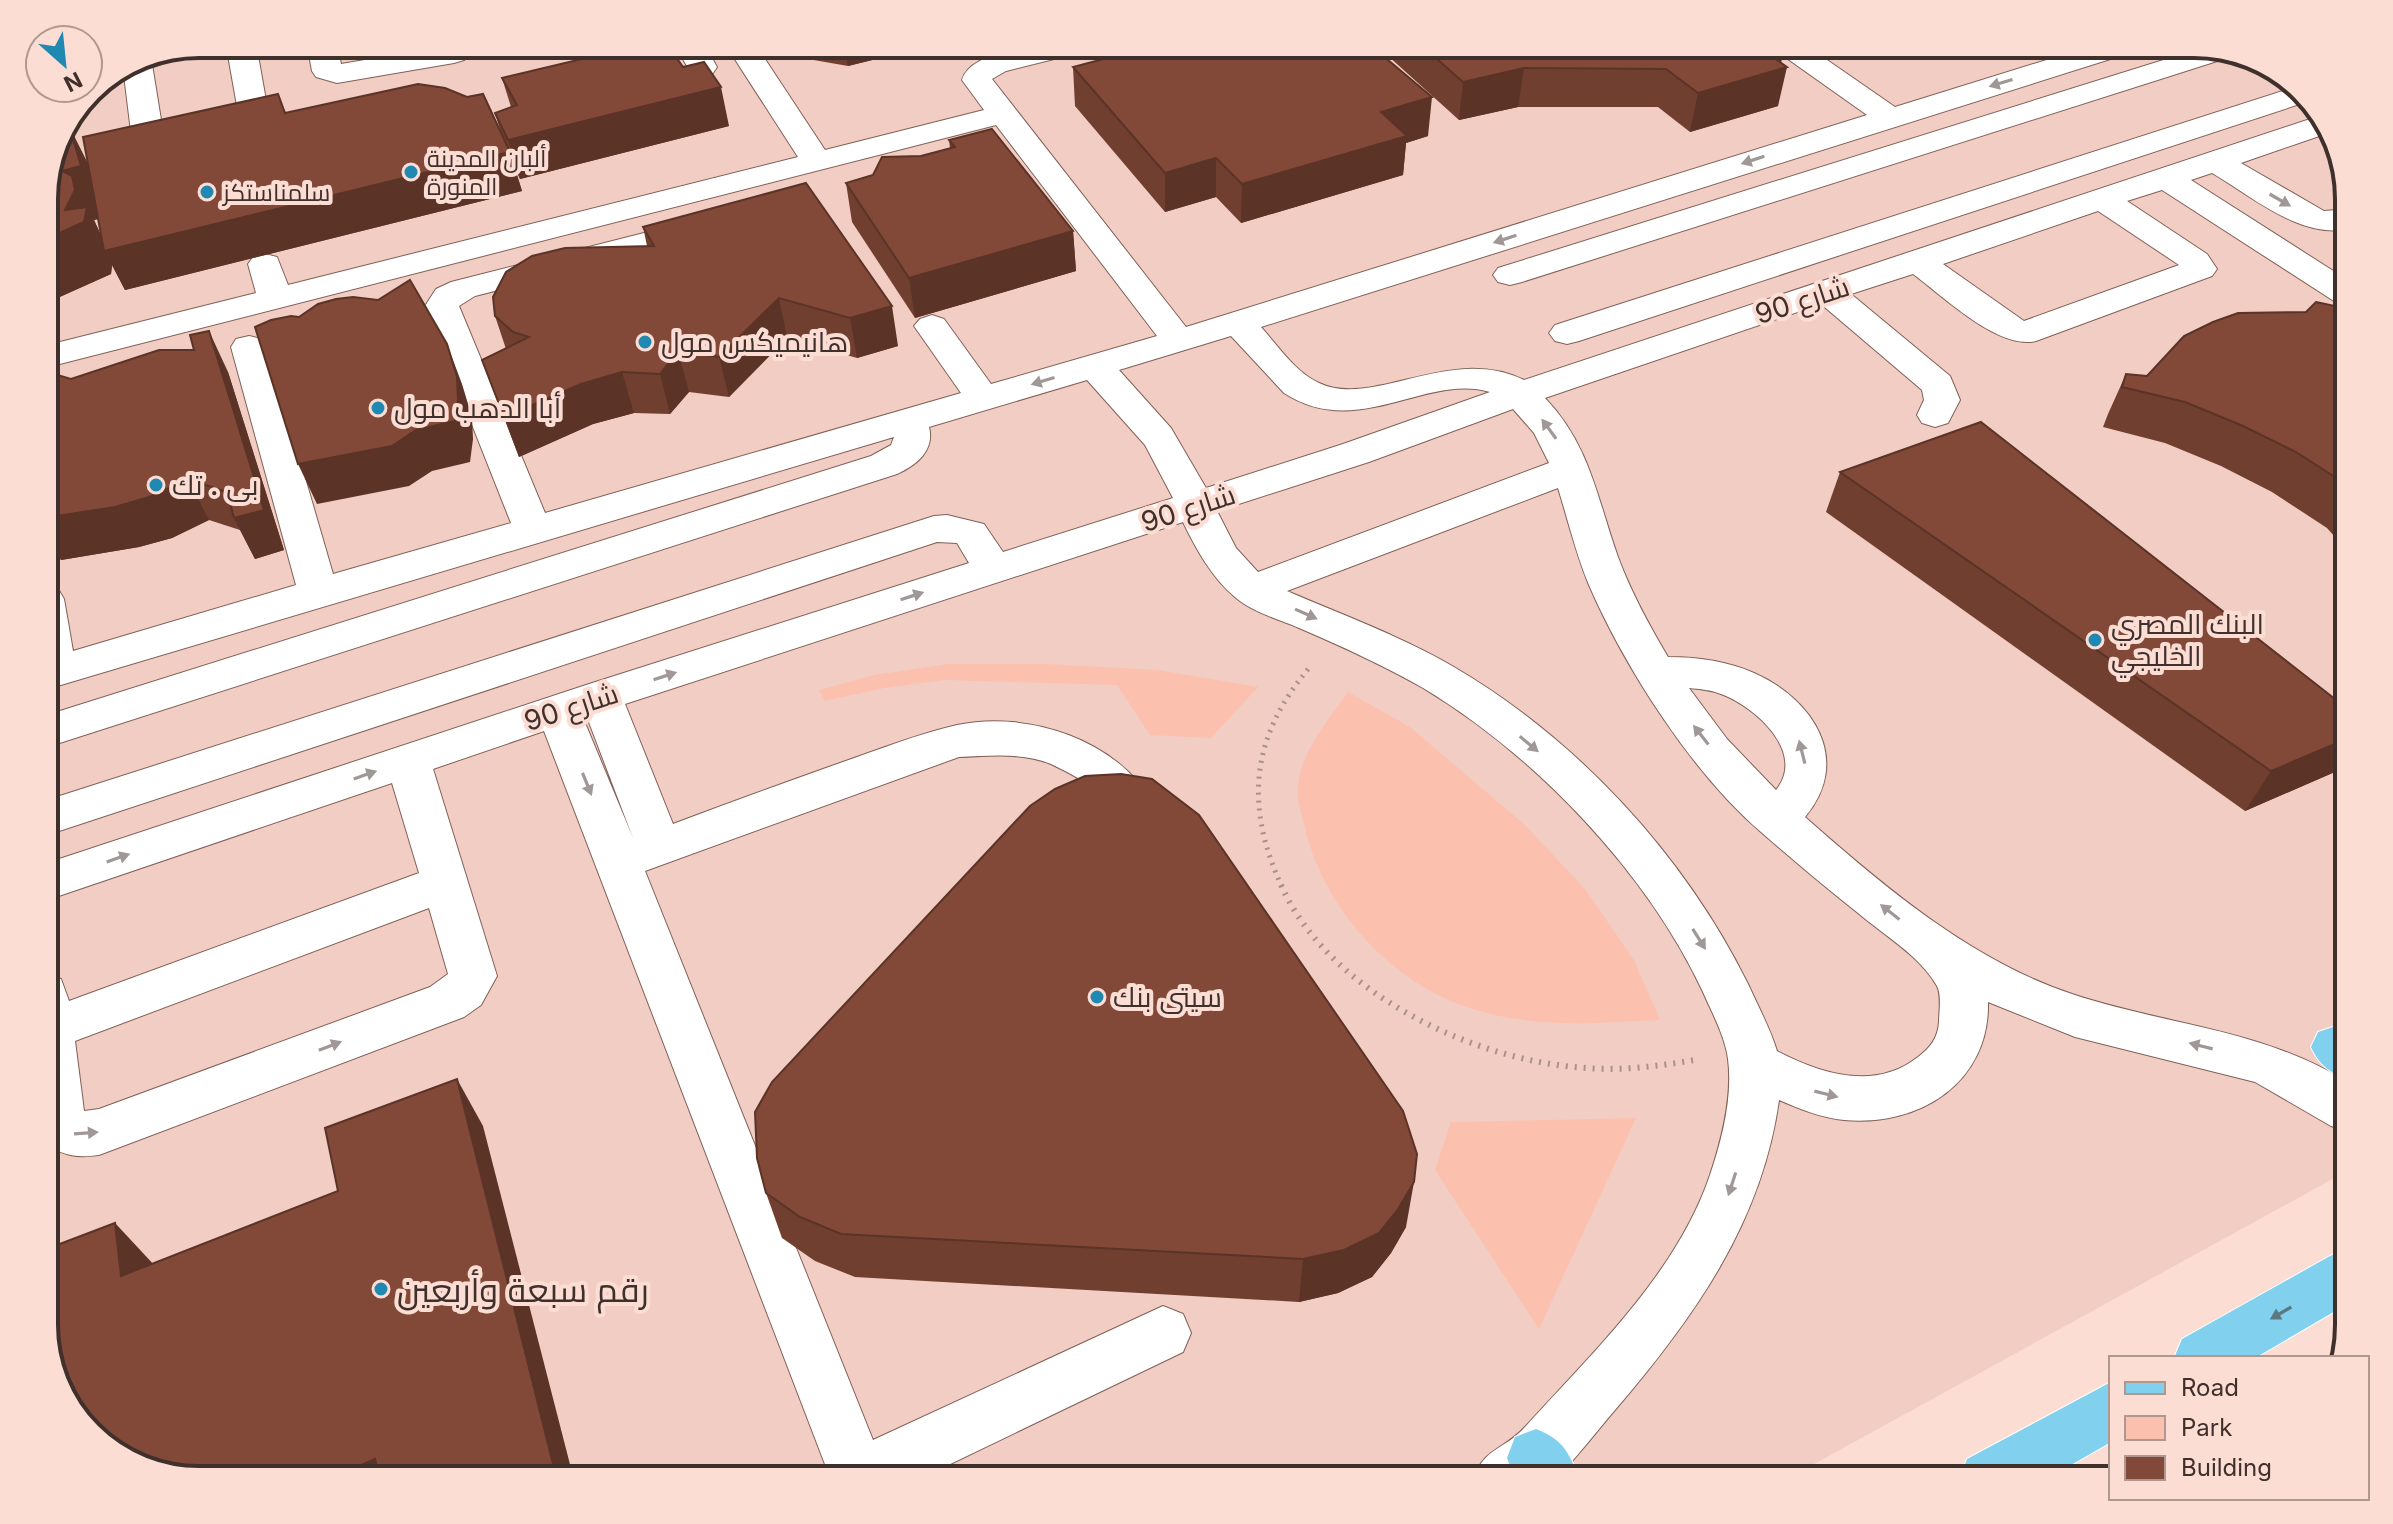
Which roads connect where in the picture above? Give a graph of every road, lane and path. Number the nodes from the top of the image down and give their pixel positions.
1 (243, 58) edge
2 (325, 58) edge
3 (431, 58) edge
4 (749, 58) edge
5 (1024, 58) edge
6 (1805, 58) edge
7 (2083, 58) edge
8 (2201, 58) edge
9 (138, 72) edge
10 (2291, 97) edge
11 (1001, 115) junction
12 (1890, 117) junction
13 (2316, 127) edge
14 (1974, 129) junction
15 (2215, 161) junction
16 (817, 162) junction
17 (2047, 177) junction
18 (2166, 178) junction
19 (2102, 199) junction
20 (2335, 222) edge
21 (723, 223) edge
22 (1917, 261) junction
23 (265, 264) dead end
24 (1510, 275) dead end
25 (2335, 287) edge
26 (1826, 291) junction
27 (275, 299) junction
28 (1239, 323) junction
29 (932, 326) dead end
30 (1567, 333) dead end
31 (1179, 341) junction
32 (249, 347) dead end
33 (58, 353) edge
34 (1094, 366) junction
35 (1519, 394) junction
36 (983, 399) junction
37 (1935, 415) dead end
38 (908, 421) junction
39 (1573, 468) junction
40 (1194, 506) junction
41 (533, 530) junction
42 (994, 570) junction
43 (1251, 590) junction
44 (318, 591) junction
45 (1349, 634) junction
46 (58, 671) edge
47 (1658, 672) junction
48 (601, 696) junction
49 (558, 711) junction
50 (58, 728) edge
51 (408, 761) junction
52 (1132, 805) edge
53 (58, 814) edge
54 (1775, 819) junction
55 (638, 855) junction
56 (58, 878) edge
57 (445, 883) junction
58 (1936, 949) junction
59 (58, 1007) edge
60 (2335, 1050) edge
61 (1752, 1055) junction
62 (2262, 1062) junction
63 (2335, 1102) edge
64 (58, 1107) edge
65 (2335, 1282) edge
66 (1163, 1333) dead end
67 (2206, 1356) edge
68 (2109, 1411) edge
69 (855, 1466) edge
70 (882, 1466) edge
71 (1535, 1466) edge
72 (2013, 1466) edge

1 - 9 street
2 - 3 street
4 - 16 street
5 - 11 street
6 - 12 street
7 -> 12 street
8 - 14 street
10 - 17 street
11 - 16 street
11 - 31 street
12 -> 28 street
13 - 15 street, شارع 90
14 - 17 street
14 - 24 street
15 - 18 street, شارع 90
15 -> 20 street
16 - 27 street
17 - 30 street
18 - 19 street, شارع 90
18 - 25 street
19 - 22 street, شارع 90
19 - 22 street
21 - 41 street
22 - 26 street, شارع 90
23 - 27 street
26 - 35 street, شارع 90
26 - 37 street
27 - 33 street
28 - 31 street
28 - 35 street
29 - 36 street
31 - 34 street
32 - 44 street
34 -> 36 street
34 - 40 street
39 -> 35 street
35 - 40 street, شارع 90
36 - 38 street
38 - 41 street
38 - 50 street
39 - 43 street
39 - 47 street
40 - 42 street, شارع 90
40 - 43 street
41 - 44 street
48 -> 42 street, شارع 90
42 - 53 street
43 -> 45 street
44 - 46 street
45 -> 61 street
45 - 61 path
54 -> 47 street
54 -> 47 street
48 - 49 street, شارع 90
48 - 55 street
49 - 51 street, شارع 90
49 -> 55 street
56 -> 51 street, شارع 90
51 - 57 street
52 - 55 street
58 -> 54 street
55 - 69 street
57 - 59 street
64 -> 57 street
61 -> 58 street
62 -> 58 street
60 - 62 street
61 -> 71 street
62 - 63 street
65 -> 67 main road
66 - 70 street
68 - 72 main road

